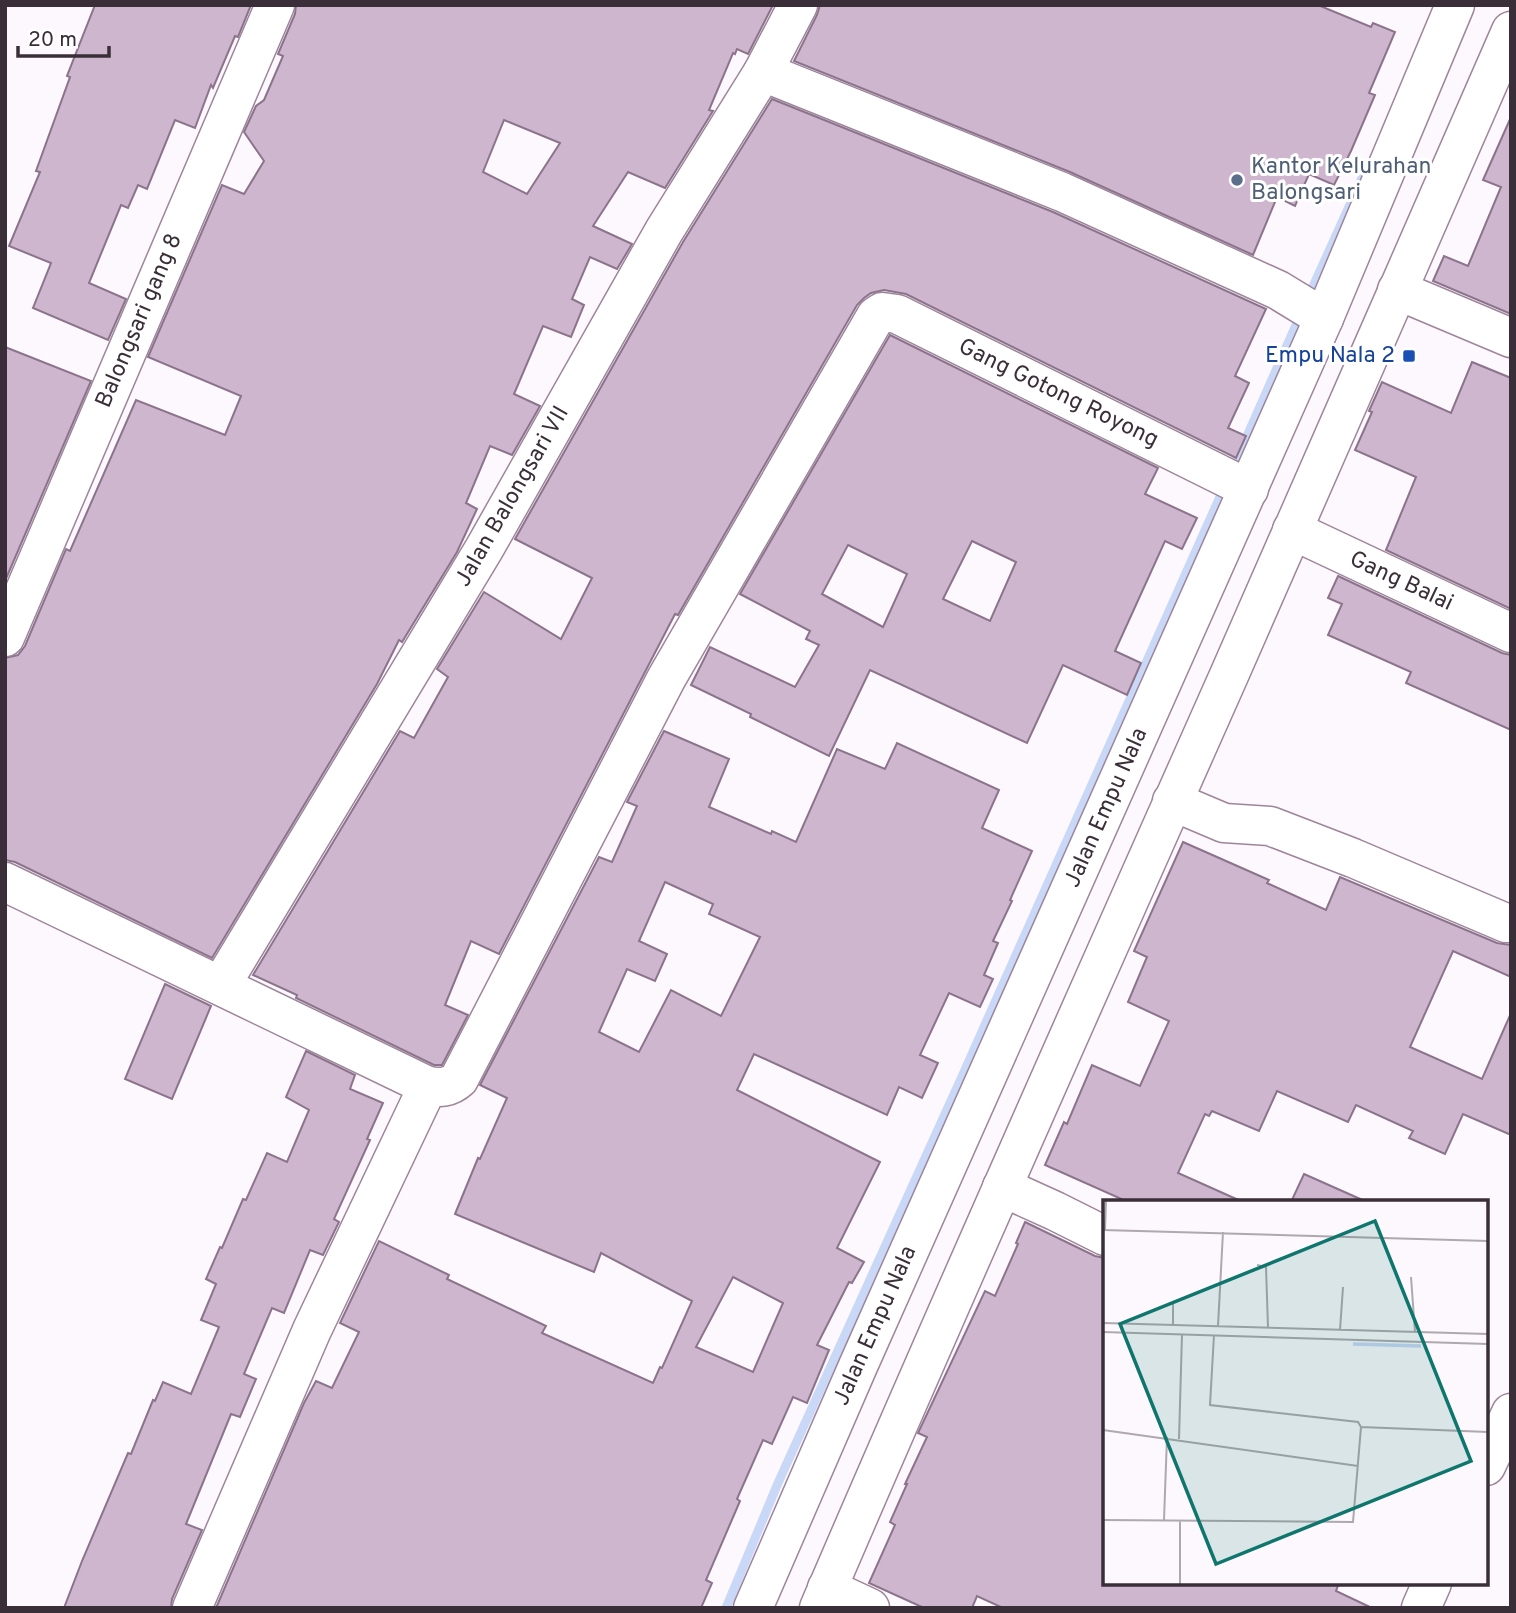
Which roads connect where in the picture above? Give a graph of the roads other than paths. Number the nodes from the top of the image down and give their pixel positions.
1 (275, 5) edge
2 (1455, 5) edge
3 (794, 7) edge
4 (1511, 31) edge
5 (763, 72) junction
6 (1398, 290) junction
7 (1324, 318) junction
8 (1511, 338) edge
9 (1241, 485) junction
10 (1292, 530) junction
11 (1511, 633) edge
12 (5, 637) edge
13 (1178, 648) junction
14 (1230, 673) junction
15 (1172, 801) junction
16 (5, 882) edge
17 (1511, 923) edge
18 (221, 985) junction
19 (428, 1086) junction
20 (1002, 1187) junction
21 (1103, 1235) edge
22 (1511, 1413) edge
23 (1488, 1462) edge
24 (1431, 1585) edge
25 (823, 1598) edge
26 (192, 1608) edge
27 (753, 1608) edge
28 (870, 1608) edge
29 (1421, 1608) edge

1 - 12 street, Balongsari gang 8
2 - 7 street, Jalan Empu Nala
3 - 5 street, Jalan Balongsari VII
4 - 6 street
5 - 7 street
5 - 18 street, Jalan Balongsari VII
6 - 8 street
6 - 10 street
7 - 9 street, Jalan Empu Nala
9 - 13 street, Jalan Empu Nala
9 - 19 street, Gang Gotong Royong
10 - 11 street, Gang Balai
10 - 14 street
13 - 14 street
13 - 27 street, Jalan Empu Nala
14 - 15 street
15 - 17 street
15 - 20 street
16 - 18 street
18 - 19 street
19 - 26 street
20 - 21 street
20 - 25 street
22 - 23 street
24 - 29 street
25 - 28 street

